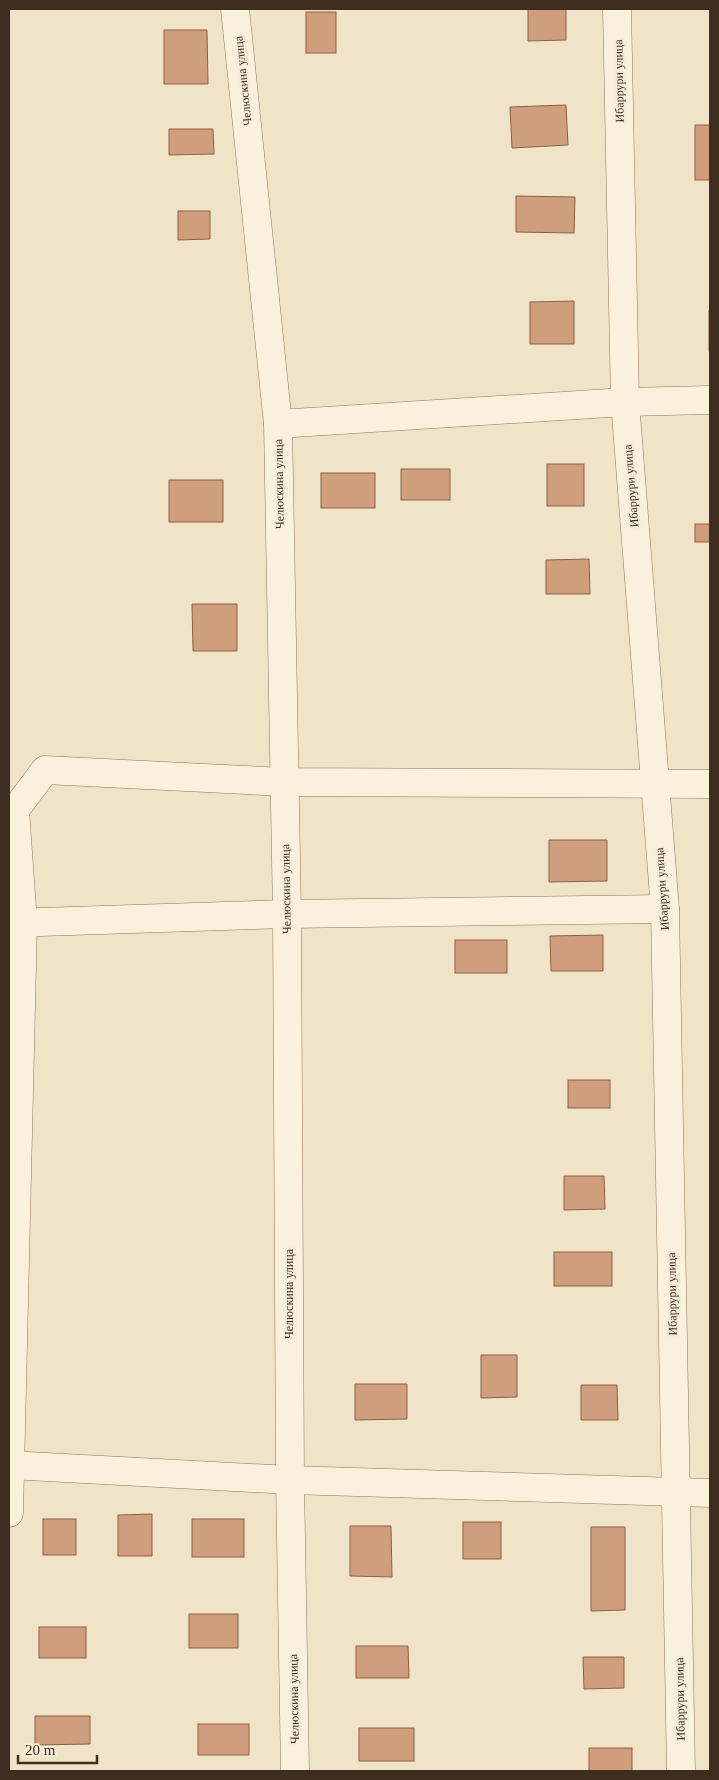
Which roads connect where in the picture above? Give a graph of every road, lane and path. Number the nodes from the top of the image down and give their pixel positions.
1 (235, 9) edge
2 (618, 9) edge
3 (710, 400) edge
4 (625, 402) junction
5 (278, 424) junction
6 (284, 782) junction
7 (655, 784) junction
8 (710, 784) edge
9 (665, 909) junction
10 (287, 914) junction
11 (16, 923) edge
12 (9, 1466) edge
13 (290, 1480) junction
14 (676, 1492) junction
15 (710, 1493) edge
16 (9, 1513) edge
17 (295, 1771) edge
18 (681, 1771) edge

1 - 5 street, Челюскина улица
2 - 4 street, Ибаррури улица
3 - 4 street
4 - 5 street
4 - 7 street, Ибаррури улица
5 - 6 street, Челюскина улица
6 - 7 street
6 - 10 street, Челюскина улица
6 - 11 street
7 - 8 street
7 - 9 street, Ибаррури улица
9 - 10 street
9 - 14 street, Ибаррури улица
10 - 11 street
10 - 13 street, Челюскина улица
11 - 12 street
12 - 13 street
12 - 16 street
13 - 14 street
13 - 17 street, Челюскина улица
14 - 15 street
14 - 18 street, Ибаррури улица

